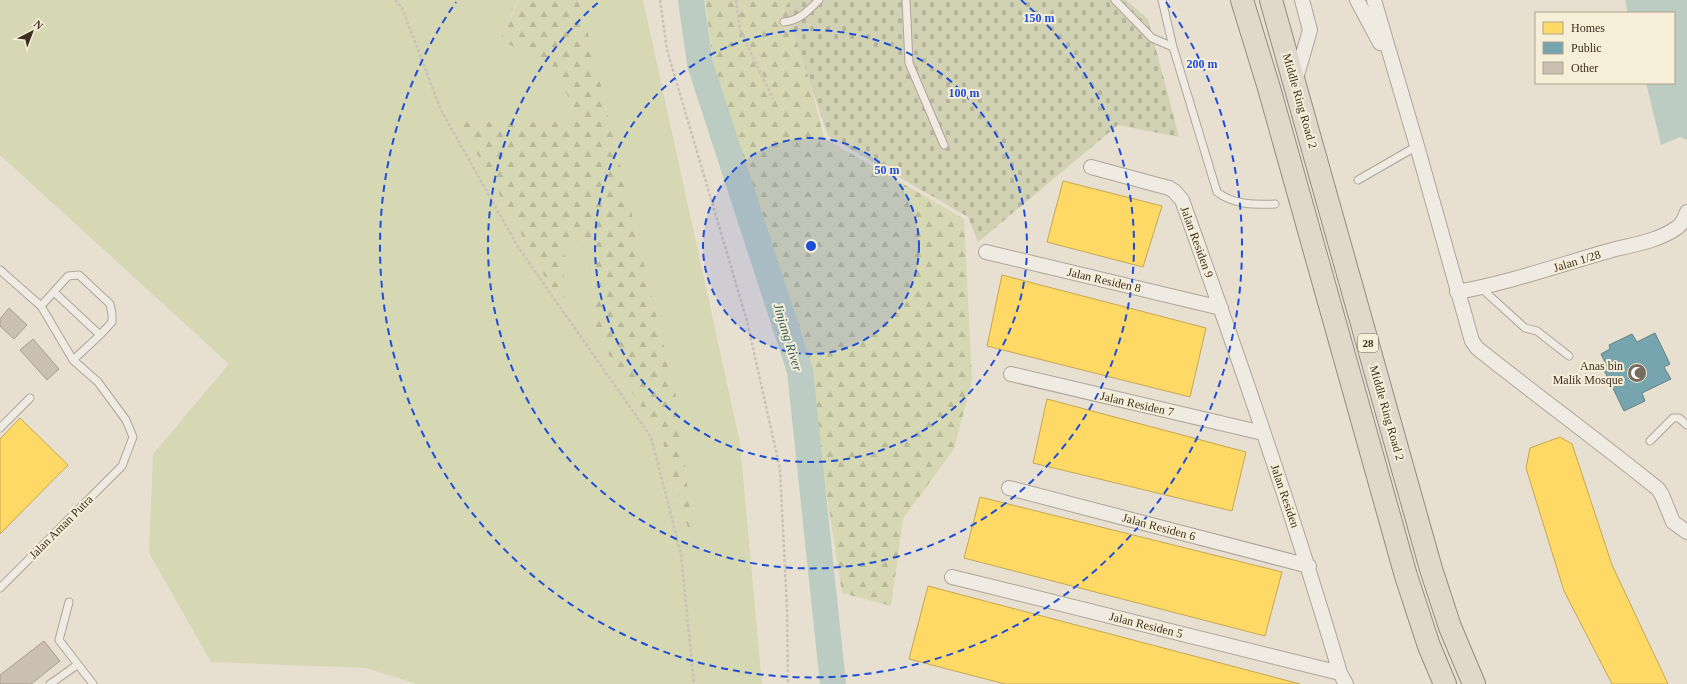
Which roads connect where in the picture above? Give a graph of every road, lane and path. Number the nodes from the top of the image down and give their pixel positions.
1 (395, 0) edge
2 (660, 0) edge
3 (736, 0) edge
4 (819, 0) edge
5 (906, 0) edge
6 (1115, 0) edge
7 (1162, 0) edge
8 (1242, 0) edge
9 (1271, 0) edge
10 (1302, 0) edge
11 (1358, 0) edge
12 (1374, 0) edge
13 (784, 22) dead end
14 (1173, 47) junction
15 (1393, 68) junction
16 (1295, 83) junction
17 (773, 99) dead end
18 (944, 145) dead end
19 (1417, 146) junction
20 (1091, 167) dead end
21 (1358, 180) dead end
22 (1274, 204) dead end
23 (1687, 212) edge
24 (986, 252) dead end
25 (0, 270) edge
26 (1482, 288) junction
27 (54, 292) junction
28 (1457, 292) junction
29 (41, 306) junction
30 (1221, 308) junction
31 (100, 335) junction
32 (1569, 356) dead end
33 (72, 360) junction
34 (1011, 374) dead end
35 (30, 398) dead end
36 (1687, 425) edge
37 (0, 428) edge
38 (1264, 433) junction
39 (1650, 441) dead end
40 (1010, 488) dead end
41 (1687, 532) edge
42 (1308, 566) junction
43 (952, 577) dead end
44 (0, 588) edge
45 (69, 602) dead end
46 (1429, 646) junction
47 (77, 665) junction
48 (1343, 678) edge
49 (50, 684) edge
50 (93, 684) edge
51 (694, 684) edge
52 (788, 684) edge
53 (1432, 684) edge
54 (1445, 684) edge
55 (1474, 684) edge

1 - 51 path
2 - 52 path
3 - 17 path
4 - 13 lane
5 - 18 lane
6 - 14 lane
7 - 14 lane
8 - 46 highway, 28
9 - 16 highway, Middle Ring Road 2 / 28
10 - 16 street
11 - 15 street
12 - 15 street
14 - 22 lane
15 - 19 street
16 - 55 highway, Middle Ring Road 2 / 28
19 - 21 lane
19 - 28 street
20 - 30 street, Jalan Residen 9
23 - 26 street, Jalan 1/28
24 - 30 street, Jalan Residen 8
25 - 29 lane
26 - 28 street, Jalan 1/28
26 - 32 lane
27 - 29 lane
27 - 31 lane
27 - 31 lane
28 - 41 street
29 - 33 lane
30 - 38 street, Jalan Residen
31 - 33 lane
33 - 44 lane, Jalan Aman Putra
34 - 38 street, Jalan Residen 7
35 - 37 lane
36 - 39 lane
38 - 42 street, Jalan Residen
40 - 42 street, Jalan Residen 6
42 - 48 street, Jalan Residen
43 - 48 street, Jalan Residen 5
45 - 47 lane
46 - 53 street
46 - 54 highway, 28
47 - 49 lane
47 - 50 lane

